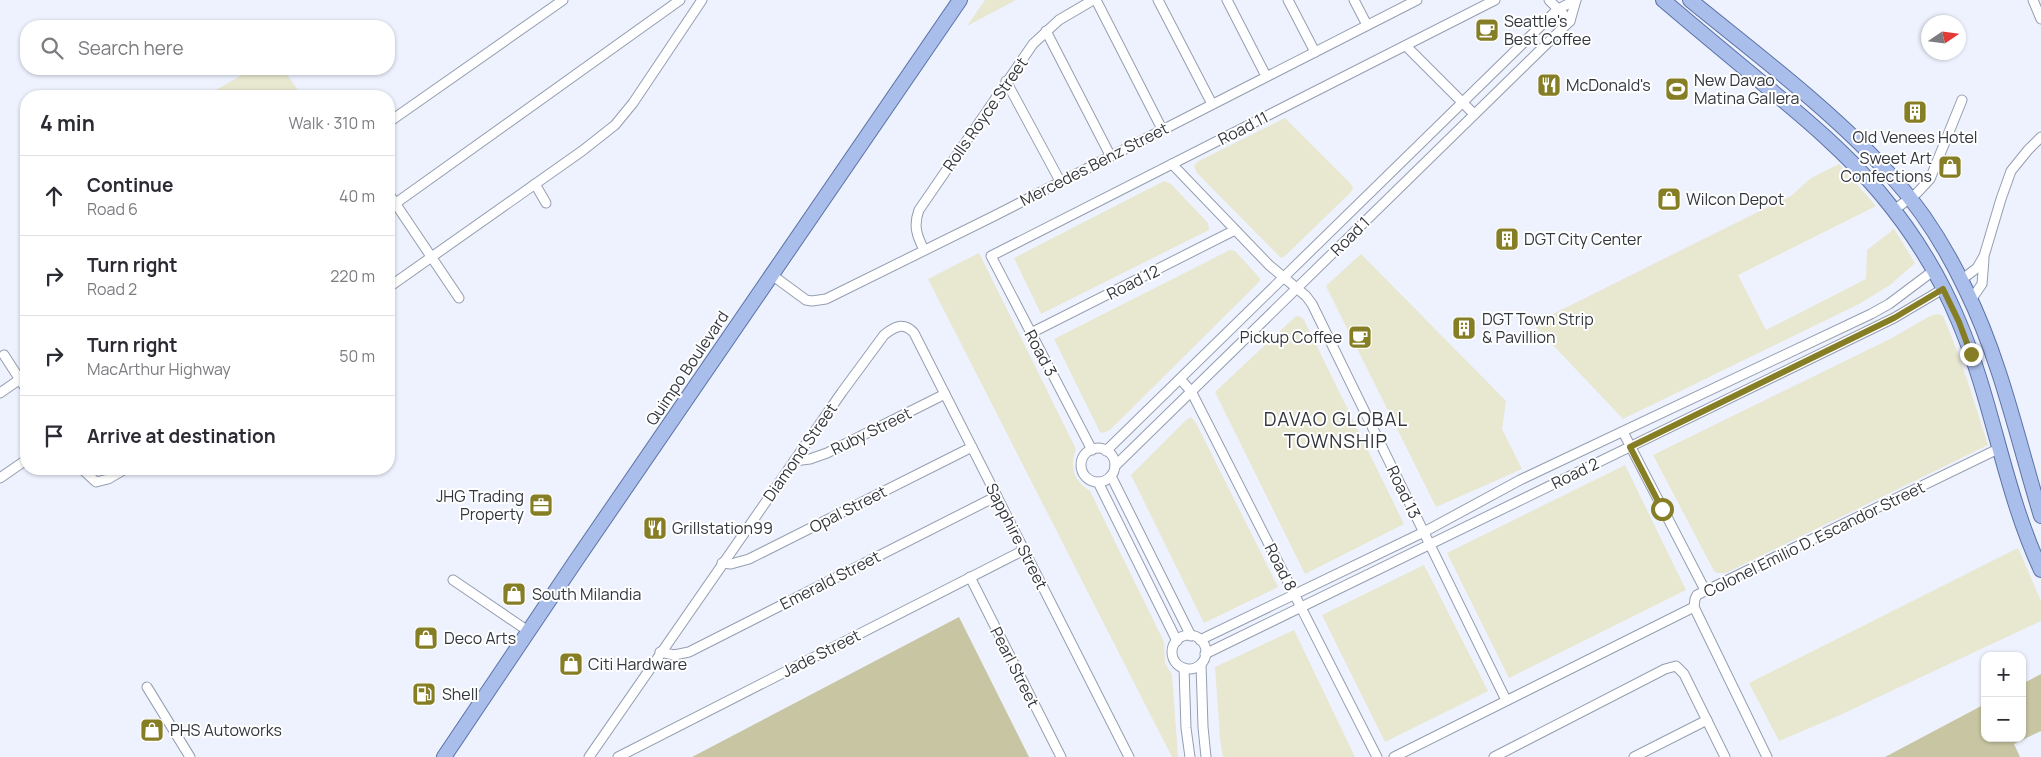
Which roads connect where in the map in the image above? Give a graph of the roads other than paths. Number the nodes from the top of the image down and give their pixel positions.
1 (563, 0) edge
2 (680, 0) edge
3 (702, 0) edge
4 (960, 0) edge
5 (1094, 0) edge
6 (1158, 0) edge
7 (1227, 0) edge
8 (1288, 0) edge
9 (1354, 0) edge
10 (1417, 0) edge
11 (1495, 0) edge
12 (1549, 0) edge
13 (1576, 0) edge
14 (1663, 0) edge
15 (1690, 0) edge
16 (2033, 0) edge
17 (1558, 9) junction
18 (2041, 19) edge
19 (1570, 21) junction
20 (1367, 25) junction
21 (1046, 31) junction
22 (1731, 33) junction
23 (1406, 46) junction
24 (1720, 48) junction
25 (1315, 52) junction
26 (1500, 65) junction
27 (1266, 76) junction
28 (1512, 78) junction
29 (1006, 81) junction
30 (1793, 84) junction
31 (1780, 98) junction
32 (1962, 100) dead end
33 (1462, 102) junction
34 (1212, 104) junction
35 (1474, 114) junction
36 (395, 118) edge
37 (1162, 129) junction
38 (2041, 137) edge
39 (1110, 155) junction
40 (1172, 164) junction
41 (1060, 181) junction
42 (535, 184) junction
43 (1910, 199) junction
44 (546, 203) dead end
45 (395, 204) edge
46 (395, 210) edge
47 (1894, 210) junction
48 (1235, 230) junction
49 (1330, 232) junction
50 (1342, 244) junction
51 (924, 250) junction
52 (991, 256) joint
53 (1984, 256) junction
54 (432, 257) junction
55 (1933, 271) junction
56 (772, 275) junction
57 (1284, 278) junction
58 (1961, 280) junction
59 (395, 283) edge
60 (1297, 289) junction
61 (1943, 289) junction
62 (459, 298) dead end
63 (1971, 300) junction
64 (898, 326) joint
65 (1031, 333) junction
66 (4, 355) dead end
67 (1773, 362) junction
68 (20, 374) edge
69 (1779, 374) junction
70 (20, 379) edge
71 (1180, 379) junction
72 (1191, 391) junction
73 (0, 393) edge
74 (945, 394) junction
75 (1622, 432) junction
76 (972, 446) junction
77 (1630, 447) junction
78 (2000, 448) junction
79 (1092, 450) junction
80 (1106, 451) junction
81 (794, 460) junction
82 (20, 464) edge
83 (1115, 466) junction
84 (88, 475) edge
85 (116, 475) edge
86 (1111, 476) junction
87 (0, 478) edge
88 (1520, 480) junction
89 (1098, 482) junction
90 (997, 496) junction
91 (1528, 496) junction
92 (2041, 516) edge
93 (1424, 532) junction
94 (1429, 544) junction
95 (1024, 550) junction
96 (722, 563) junction
97 (2041, 570) edge
98 (970, 578) junction
99 (453, 580) dead end
100 (1705, 590) junction
101 (1294, 594) junction
102 (1301, 607) junction
103 (1694, 607) junction
104 (528, 631) junction
105 (1196, 638) junction
106 (1177, 641) junction
107 (660, 652) junction
108 (1205, 654) junction
109 (1201, 664) junction
110 (1184, 668) junction
111 (147, 687) dead end
112 (1506, 700) junction
113 (1707, 720) junction
114 (190, 757) edge
115 (444, 757) edge
116 (589, 757) edge
117 (618, 757) edge
118 (1061, 757) edge
119 (1129, 757) edge
120 (1190, 757) edge
121 (1206, 757) edge
122 (1377, 757) edge
123 (1394, 757) edge
124 (1494, 757) edge
125 (1634, 757) edge
126 (1725, 757) edge
127 (1767, 757) edge

1 - 36 street
2 - 45 street
3 - 42 street
4 - 56 main road, Quimpo Boulevard
5 - 21 street, Rolls Royce Street
5 - 37 street
6 - 34 street
7 - 27 street
8 - 25 street
9 - 20 street
10 - 20 street, Mercedes Benz Street
11 - 23 street, Road 11
12 - 17 street
13 - 17 street, Road 1
13 - 19 street, Road 1
14 - 24 main road
15 - 22 main road
16 - 18 street
17 - 19 street
17 - 26 street, Road 1
19 - 28 street, Road 1
20 - 25 street, Mercedes Benz Street
21 - 29 street, Rolls Royce Street
21 - 39 street
22 - 24 main road
22 - 30 main road
23 - 33 street
23 - 40 street, Road 11
24 - 31 main road
25 - 27 street, Mercedes Benz Street
26 - 28 street
26 - 33 street, Road 1
27 - 34 street, Mercedes Benz Street
28 - 35 street, Road 1
29 - 41 street
29 - 51 street, Rolls Royce Street
30 - 31 main road
30 - 43 main road
31 - 47 main road
32 - 43 street
33 - 35 street
33 - 49 street, Road 1
34 - 37 street, Mercedes Benz Street
35 - 50 street, Road 1
37 - 39 street, Mercedes Benz Street
38 - 53 street
39 - 41 street, Mercedes Benz Street
40 - 48 street, Road 13
40 - 52 street, Road 11
41 - 51 street, Mercedes Benz Street
42 - 44 street
42 - 54 street
43 - 47 street
43 - 58 main road
46 - 54 street
47 - 55 main road
48 - 57 street, Road 13
48 - 65 street, Road 12
49 - 50 street
49 - 57 street, Road 1
50 - 60 street, Road 1
51 - 56 street, Mercedes Benz Street
52 - 65 street, Road 3
53 - 58 street
53 - 63 street
54 - 59 street
54 - 62 street
55 - 61 main road
55 - 67 street, Road 2
56 - 104 main road, Quimpo Boulevard
57 - 60 street, Road 13
57 - 71 street, Road 1
58 - 63 main road
60 - 72 street, Road 1
60 - 93 street, Road 13
61 - 69 street, Road 2
61 - 78 main road
63 - 92 main road
64 - 74 street, Sapphire Street
64 - 81 street, Diamond Street
65 - 79 street, Road 3
66 - 68 street
67 - 69 street
67 - 75 street, Road 2
69 - 77 street, Road 2
70 - 73 street
71 - 72 street, Road 8
71 - 80 street, Road 1
72 - 83 street, Road 1
72 - 101 street, Road 8
74 - 76 street, Sapphire Street
74 - 81 street, Ruby Street
75 - 77 street
75 - 88 street, Road 2
76 - 90 street, Sapphire Street
76 - 96 street, Opal Street
77 - 91 street, Road 2
77 - 100 street
78 - 97 main road
78 - 100 street, Colonel Emilio D. Escandor Street
79 - 80 street
79 - 89 street
80 - 83 street
81 - 96 street, Diamond Street
82 - 87 street
83 - 86 street
84 - 85 street
86 - 89 street
86 - 105 street
88 - 91 street
88 - 93 street, Road 2
89 - 106 street
90 - 95 street, Sapphire Street
90 - 107 street, Emerald Street
91 - 94 street, Road 2
93 - 94 street, Road 13
93 - 101 street, Road 2
94 - 102 street, Road 2
94 - 112 street, Road 13
95 - 98 street, Jade Street
95 - 119 street, Sapphire Street
96 - 107 street, Diamond Street
98 - 117 street, Jade Street
98 - 118 street, Pearl Street
99 - 104 street
100 - 103 street, Colonel Emilio D. Escandor Street
101 - 102 street, Road 8
101 - 105 street, Road 2
102 - 108 street, Road 2
102 - 122 street, Road 8
103 - 112 street, Colonel Emilio D. Escandor Street
103 - 127 street
104 - 115 main road, Quimpo Boulevard
105 - 106 street
105 - 108 street
106 - 110 street
107 - 116 street, Diamond Street
108 - 109 street
109 - 110 street
109 - 121 street
110 - 120 street
111 - 114 street
112 - 123 street, Colonel Emilio D. Escandor Street
113 - 124 street
113 - 125 street
113 - 126 street

